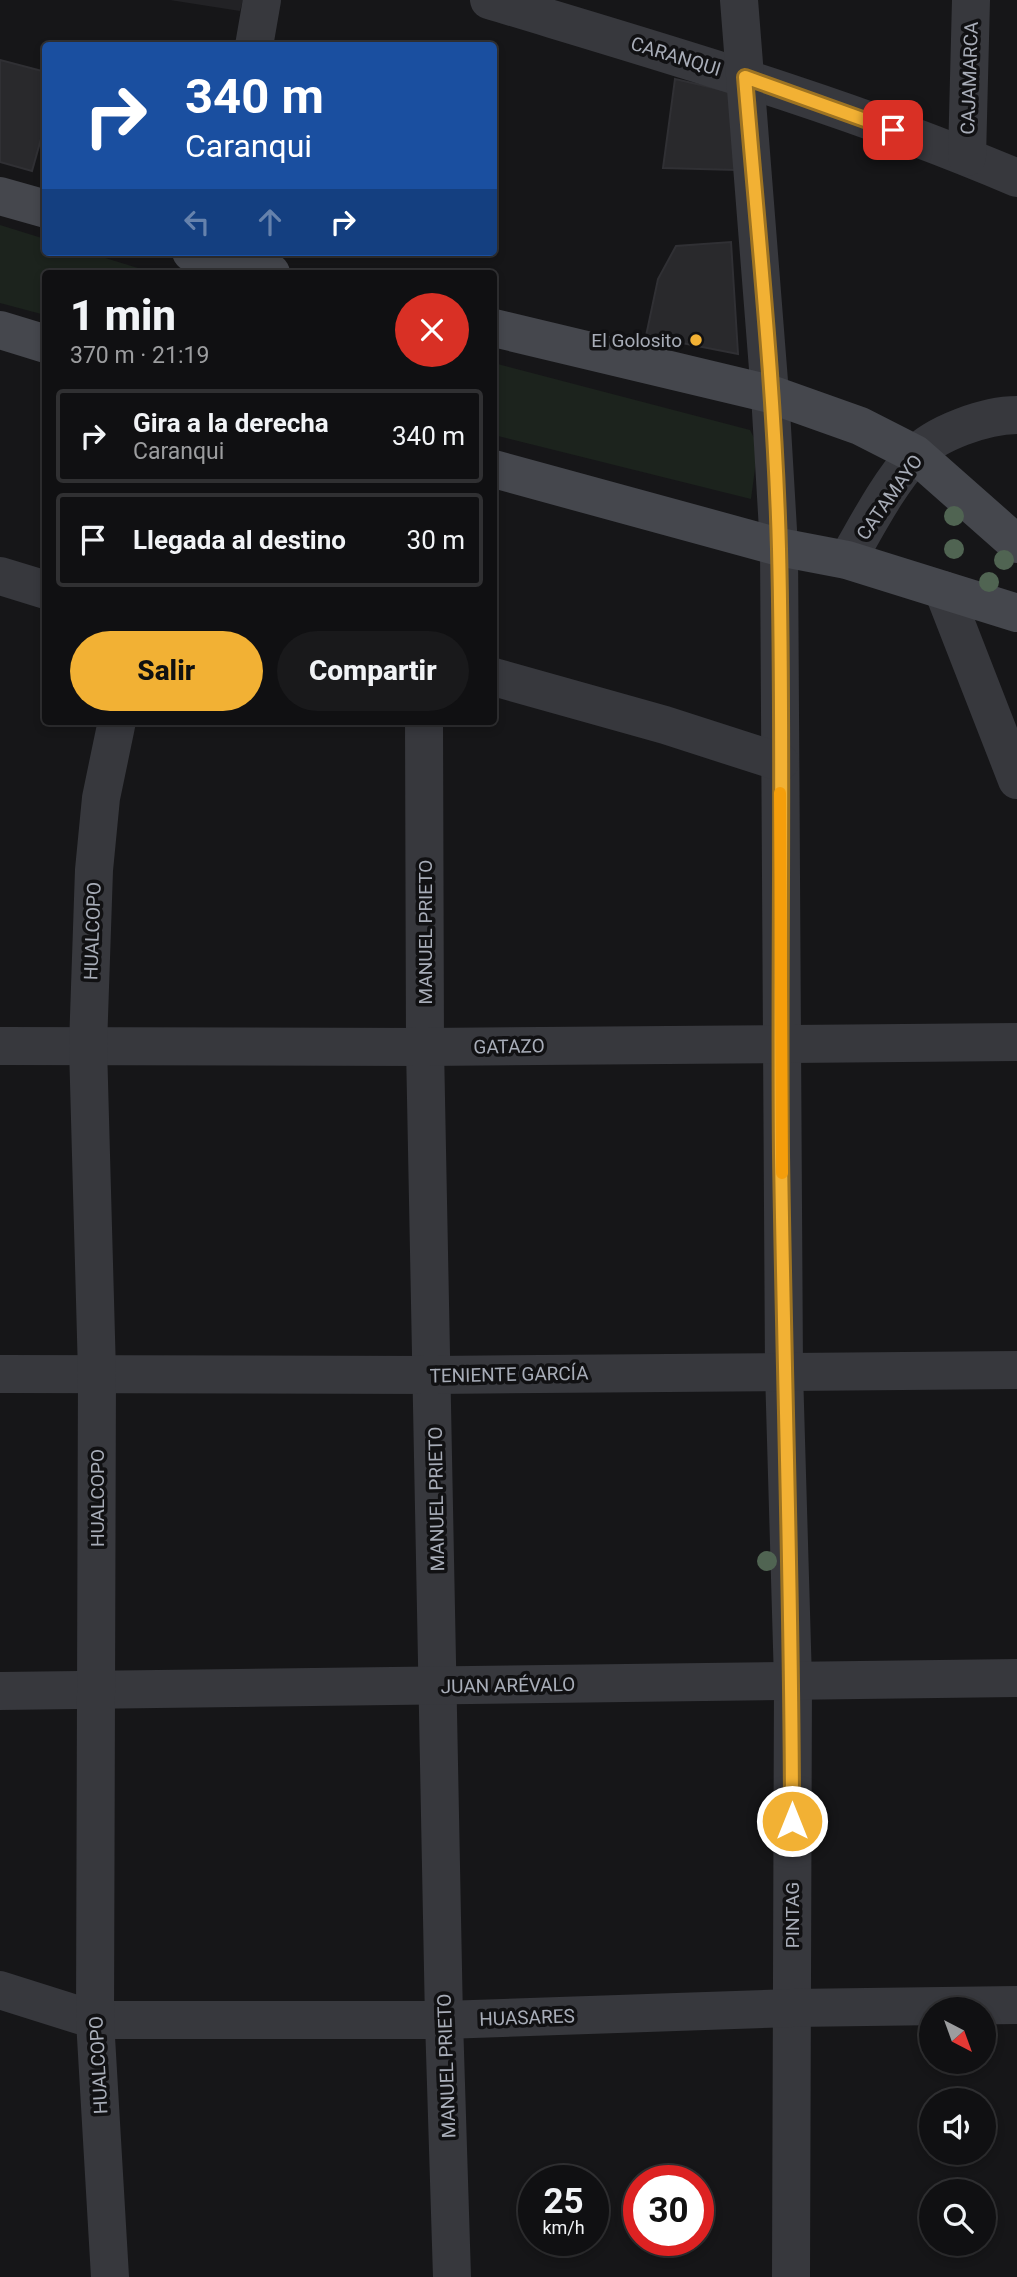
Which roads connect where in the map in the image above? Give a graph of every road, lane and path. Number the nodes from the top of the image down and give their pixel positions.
1 (262, 0) edge
2 (489, 0) edge
3 (739, 0) edge
4 (971, 0) edge
5 (255, 42) edge
6 (745, 77) junction
7 (967, 157) junction
8 (1017, 178) edge
9 (0, 196) edge
10 (42, 208) edge
11 (210, 259) edge
12 (258, 270) edge
13 (497, 329) edge
14 (0, 330) edge
15 (42, 343) edge
16 (770, 394) junction
17 (1017, 415) edge
18 (915, 454) junction
19 (497, 470) edge
20 (1017, 544) edge
21 (779, 547) junction
22 (847, 560) junction
23 (0, 576) edge
24 (42, 589) edge
25 (943, 590) junction
26 (1017, 613) edge
27 (497, 678) edge
28 (116, 725) edge
29 (424, 725) edge
30 (780, 762) junction
31 (1017, 780) edge
32 (1017, 1042) edge
33 (780, 1043) junction
34 (0, 1046) edge
35 (88, 1046) junction
36 (425, 1047) junction
37 (1017, 1370) edge
38 (784, 1371) junction
39 (97, 1373) junction
40 (0, 1374) edge
41 (434, 1375) junction
42 (1017, 1678) edge
43 (793, 1681) junction
44 (438, 1686) junction
45 (98, 1689) junction
46 (0, 1691) edge
47 (0, 1990) edge
48 (1017, 2005) edge
49 (792, 2008) junction
50 (95, 2020) junction
51 (444, 2020) junction
52 (110, 2277) edge
53 (452, 2277) edge
54 (792, 2277) edge

1 - 5 street
2 - 6 street, CARANQUI
3 - 6 street, PINTAG
4 - 7 street, CAJAMARCA
6 - 7 street, CARANQUI
6 - 16 street, PINTAG
7 - 8 street, CARANQUI
9 - 10 street
11 - 12 street
13 - 16 street
14 - 15 street
16 - 18 street
16 - 21 street, PINTAG
17 - 18 street, CATAMAYO
18 - 20 street
18 - 22 street, CATAMAYO
19 - 21 street
21 - 22 street
21 - 30 street, PINTAG
22 - 25 street
23 - 24 street
25 - 26 street
25 - 31 street
27 - 30 street
28 - 35 street, HUALCOPO
29 - 36 street, MANUEL PRIETO
30 - 33 street, PINTAG
32 - 33 street, GATAZO
33 - 36 street, GATAZO
33 - 38 street, PINTAG
34 - 35 street, GATAZO
35 - 36 street, GATAZO
35 - 39 street, HUALCOPO
36 - 41 street, MANUEL PRIETO
37 - 38 street, TENIENTE GARCÍA
38 - 41 street, TENIENTE GARCÍA
38 - 43 street, PINTAG
39 - 40 street, TENIENTE GARCÍA
39 - 41 street, TENIENTE GARCÍA
39 - 45 street, HUALCOPO
41 - 44 street, MANUEL PRIETO
42 - 43 street, JUAN ARÉVALO
43 - 44 street, JUAN ARÉVALO
43 - 49 street, PINTAG
44 - 45 street, JUAN ARÉVALO
44 - 51 street, MANUEL PRIETO
45 - 46 street, JUAN ARÉVALO
45 - 50 street, HUALCOPO
47 - 50 street, HUASARES
48 - 49 street, HUASARES
49 - 51 street, HUASARES
49 - 54 street, PINTAG
50 - 51 street, HUASARES
50 - 52 street, HUALCOPO
51 - 53 street, MANUEL PRIETO

